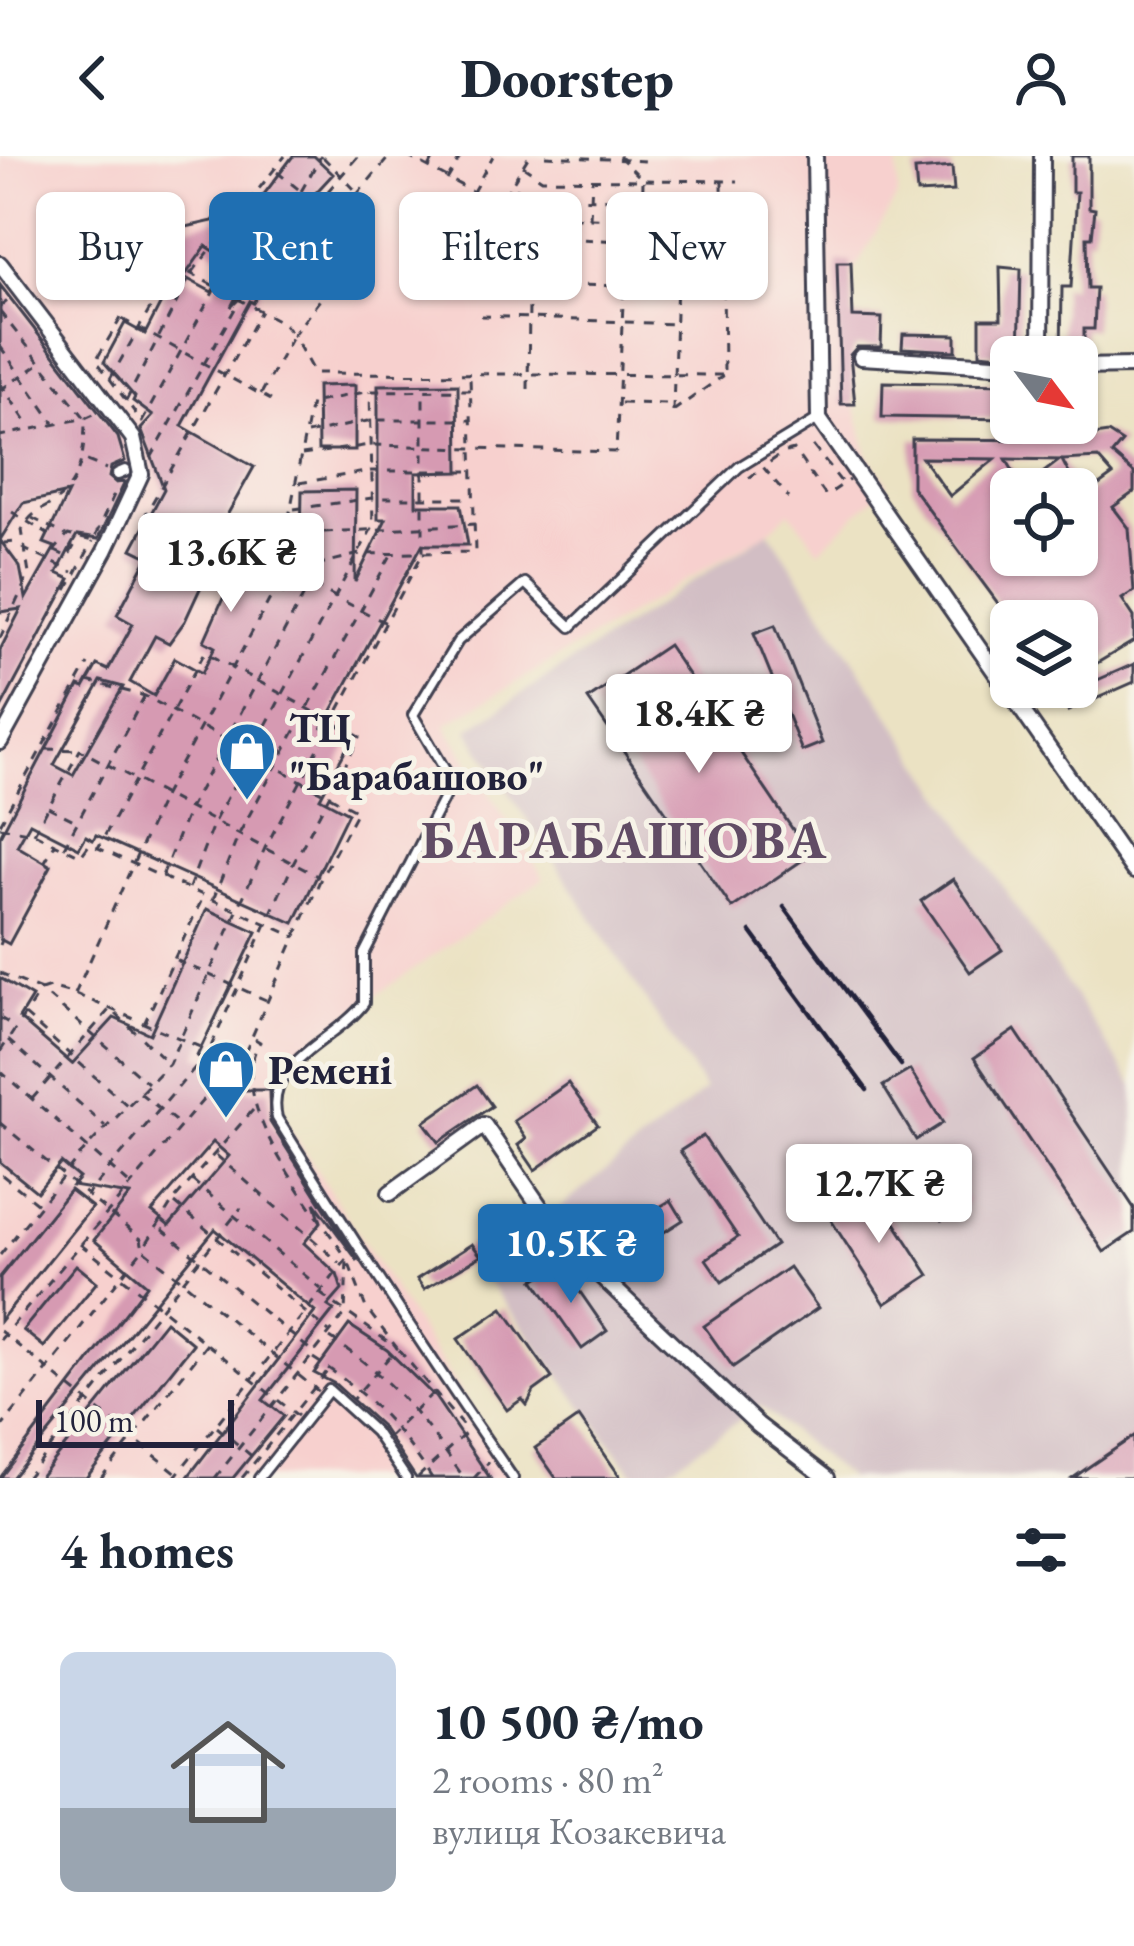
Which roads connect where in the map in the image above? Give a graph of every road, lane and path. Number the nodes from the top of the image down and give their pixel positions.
1 (285, 156) edge
2 (321, 156) edge
3 (358, 156) edge
4 (390, 156) edge
5 (406, 156) edge
6 (435, 156) edge
7 (461, 156) edge
8 (493, 156) edge
9 (529, 156) edge
10 (546, 156) edge
11 (815, 156) edge
12 (1042, 156) edge
13 (587, 158) edge
14 (620, 158) edge
15 (647, 161) dead end
16 (523, 166) junction
17 (428, 169) junction
18 (274, 170) junction
19 (343, 175) junction
20 (447, 179) junction
21 (592, 179) junction
22 (643, 180) junction
23 (722, 181) junction
24 (738, 181) dead end
25 (302, 188) junction
26 (517, 188) dead end
27 (257, 192) edge
28 (300, 192) edge
29 (307, 192) edge
30 (328, 192) edge
31 (357, 192) edge
32 (361, 192) edge
33 (470, 192) edge
34 (473, 192) edge
35 (507, 192) edge
36 (643, 192) edge
37 (722, 192) edge
38 (591, 199) junction
39 (606, 199) edge
40 (582, 218) edge
41 (590, 218) junction
42 (606, 218) edge
43 (209, 252) edge
44 (0, 264) edge
45 (191, 274) junction
46 (209, 283) edge
47 (13, 297) dead end
48 (209, 300) edge
49 (237, 300) edge
50 (245, 300) edge
51 (320, 300) edge
52 (530, 300) edge
53 (623, 300) edge
54 (676, 300) edge
55 (724, 300) edge
56 (0, 309) edge
57 (261, 311) junction
58 (481, 316) dead end
59 (529, 318) junction
60 (622, 321) junction
61 (675, 324) junction
62 (140, 329) junction
63 (293, 335) junction
64 (1041, 336) edge
65 (160, 340) junction
66 (0, 346) edge
67 (181, 351) junction
68 (862, 357) dead end
69 (41, 362) junction
70 (203, 363) junction
71 (990, 365) edge
72 (1134, 366) edge
73 (1098, 367) edge
74 (528, 373) junction
75 (470, 374) junction
76 (620, 374) junction
77 (674, 374) junction
78 (724, 375) junction
79 (227, 376) junction
80 (24, 377) junction
81 (110, 380) junction
82 (1, 387) edge
83 (528, 389) dead end
84 (422, 390) junction
85 (472, 390) junction
86 (370, 391) junction
87 (261, 394) junction
88 (126, 400) junction
89 (271, 400) dead end
90 (618, 403) junction
91 (673, 404) junction
92 (86, 418) junction
93 (819, 419) junction
94 (372, 420) junction
95 (472, 420) junction
96 (111, 421) dead end
97 (423, 422) junction
98 (0, 423) edge
99 (54, 423) junction
100 (31, 428) junction
101 (306, 434) junction
102 (8, 435) edge
103 (370, 445) junction
104 (472, 445) junction
105 (422, 446) junction
106 (813, 446) dead end
107 (302, 455) junction
108 (71, 460) dead end
109 (85, 460) junction
110 (149, 462) dead end
111 (763, 466) junction
112 (77, 467) junction
113 (371, 471) junction
114 (422, 471) junction
115 (472, 471) junction
116 (855, 476) dead end
117 (152, 477) dead end
118 (749, 478) dead end
119 (58, 484) dead end
120 (297, 484) junction
121 (843, 484) junction
122 (64, 490) junction
123 (154, 492) junction
124 (372, 498) junction
125 (472, 498) junction
126 (789, 498) dead end
127 (423, 499) junction
128 (292, 509) junction
129 (12, 512) dead end
130 (29, 516) junction
131 (25, 524) junction
132 (423, 524) junction
133 (475, 524) junction
134 (373, 526) junction
135 (286, 534) junction
136 (49, 535) dead end
137 (240, 535) dead end
138 (68, 536) junction
139 (77, 540) junction
140 (4, 543) dead end
141 (20, 544) junction
142 (284, 547) junction
143 (392, 553) junction
144 (423, 553) junction
145 (360, 554) junction
146 (206, 555) dead end
147 (68, 557) junction
148 (320, 563) junction
149 (280, 564) junction
150 (64, 567) junction
151 (231, 570) dead end
152 (285, 571) junction
153 (89, 581) junction
154 (311, 584) junction
155 (336, 596) junction
156 (360, 609) junction
157 (8, 614) junction
158 (0, 615) edge
159 (386, 623) junction
160 (0, 638) edge
161 (88, 664) dead end
162 (233, 668) junction
163 (80, 679) junction
164 (259, 683) junction
165 (145, 696) junction
166 (283, 696) junction
167 (307, 710) junction
168 (172, 711) junction
169 (332, 723) junction
170 (201, 727) junction
171 (227, 741) junction
172 (0, 742) edge
173 (42, 748) junction
174 (80, 750) junction
175 (251, 754) junction
176 (107, 765) junction
177 (276, 767) junction
178 (134, 779) junction
179 (301, 780) junction
180 (164, 795) junction
181 (330, 795) junction
182 (48, 807) junction
183 (189, 809) junction
184 (77, 822) junction
185 (214, 822) junction
186 (0, 825) edge
187 (34, 833) junction
188 (238, 834) junction
189 (55, 844) junction
190 (63, 848) junction
191 (98, 848) junction
192 (265, 848) junction
193 (135, 862) junction
194 (44, 863) dead end
195 (293, 864) junction
196 (1134, 871) edge
197 (162, 876) junction
198 (321, 878) junction
199 (189, 888) junction
200 (204, 896) junction
201 (213, 900) junction
202 (238, 911) junction
203 (268, 924) junction
204 (298, 938) junction
205 (173, 959) junction
206 (0, 973) edge
207 (209, 975) junction
208 (238, 988) junction
209 (41, 990) junction
210 (75, 994) junction
211 (268, 1001) junction
212 (110, 1009) junction
213 (25, 1015) junction
214 (0, 1018) edge
215 (144, 1024) junction
216 (17, 1027) junction
217 (91, 1034) junction
218 (252, 1038) junction
219 (181, 1039) junction
220 (8, 1040) junction
221 (209, 1051) junction
222 (0, 1052) edge
223 (71, 1056) junction
224 (234, 1062) junction
225 (169, 1064) junction
226 (250, 1068) junction
227 (0, 1071) edge
228 (52, 1078) junction
229 (149, 1084) junction
230 (140, 1094) junction
231 (32, 1100) junction
232 (128, 1106) junction
233 (160, 1109) junction
234 (253, 1111) junction
235 (0, 1123) edge
236 (181, 1125) junction
237 (106, 1127) junction
238 (86, 1148) junction
239 (214, 1154) junction
240 (110, 1168) junction
241 (63, 1175) junction
242 (0, 1176) edge
243 (192, 1180) junction
244 (129, 1184) junction
245 (390, 1193) dead end
246 (87, 1195) junction
247 (173, 1202) junction
248 (39, 1205) junction
249 (241, 1208) dead end
250 (106, 1210) junction
251 (234, 1216) junction
252 (161, 1228) junction
253 (216, 1238) junction
254 (79, 1243) junction
255 (143, 1249) junction
256 (0, 1255) edge
257 (198, 1258) junction
258 (347, 1259) junction
259 (342, 1265) junction
260 (121, 1276) junction
261 (182, 1280) junction
262 (321, 1292) junction
263 (160, 1306) junction
264 (305, 1312) junction
265 (345, 1314) junction
266 (2, 1333) edge
267 (289, 1333) junction
268 (329, 1334) junction
269 (0, 1340) edge
270 (207, 1344) junction
271 (397, 1348) junction
272 (273, 1353) junction
273 (312, 1355) junction
274 (329, 1369) junction
275 (48, 1370) junction
276 (379, 1370) junction
277 (298, 1374) junction
278 (252, 1379) junction
279 (315, 1388) junction
280 (361, 1389) junction
281 (436, 1390) junction
282 (324, 1396) junction
283 (277, 1399) junction
284 (88, 1401) junction
285 (347, 1406) junction
286 (416, 1410) junction
287 (295, 1413) junction
288 (304, 1421) junction
289 (215, 1426) junction
290 (399, 1428) junction
291 (0, 1429) edge
292 (467, 1432) junction
293 (134, 1437) junction
294 (382, 1442) junction
295 (239, 1447) junction
296 (446, 1453) junction
297 (256, 1460) junction
298 (489, 1462) junction
299 (266, 1469) junction
300 (427, 1470) junction
301 (176, 1476) edge
302 (26, 1478) edge
303 (101, 1478) edge
304 (183, 1478) edge
305 (215, 1478) edge
306 (242, 1478) edge
307 (259, 1478) edge
308 (406, 1478) edge
309 (417, 1478) edge
310 (432, 1478) edge
311 (464, 1478) edge
312 (474, 1478) edge
313 (500, 1478) edge
314 (512, 1478) edge
315 (827, 1478) edge

1 - 18 path
2 - 19 path
2 - 25 path
3 - 19 path
4 - 32 path
5 - 17 path
6 - 17 path
7 - 20 path
8 - 34 path
9 - 16 path
10 - 13 path
11 - 93 street
12 - 64 street
13 - 14 path
14 - 15 path
14 - 22 path
16 - 21 path
16 - 35 path
17 - 20 path
18 - 25 path
18 - 27 path
19 - 30 path
19 - 31 path
20 - 33 path
21 - 22 path
21 - 38 path
22 - 23 path
22 - 36 path
23 - 24 path
23 - 37 path
25 - 28 path
25 - 29 path
26 - 38 path
38 - 39 path
38 - 41 path
40 - 41 path
41 - 42 path
43 - 45 path
44 - 153 street
45 - 46 path
45 - 62 path
45 - 65 path
47 - 56 path
48 - 67 path
49 - 70 path
50 - 57 path
51 - 63 path
52 - 59 path
53 - 60 path
54 - 61 path
55 - 78 path
56 - 69 path
57 - 63 path
57 - 79 path
58 - 59 path
59 - 60 path
59 - 74 path
60 - 61 path
60 - 76 path
61 - 77 path
62 - 65 path
62 - 81 path
62 - 81 path
63 - 75 path
63 - 87 path
65 - 67 path
65 - 88 path
66 - 80 path
67 - 70 path
67 - 88 path
68 - 71 street
69 - 80 path
69 - 92 path
70 - 79 path
70 - 110 path
72 - 73 street
74 - 75 path
74 - 76 path
74 - 83 path
75 - 85 path
76 - 77 path
76 - 90 path
77 - 78 path
77 - 91 path
78 - 91 path
79 - 87 path
79 - 123 path
80 - 82 path
80 - 99 path
81 - 88 path
82 - 100 path
84 - 85 path
84 - 86 path
84 - 97 path
85 - 95 path
86 - 94 path
86 - 101 path
87 - 89 path
90 - 91 path
90 - 104 path
92 - 96 path
92 - 99 path
92 - 109 path
93 - 196 street
93 - 314 lane
94 - 97 path
94 - 101 path
94 - 103 path
95 - 97 path
95 - 104 path
97 - 105 path
98 - 102 path
99 - 100 path
100 - 102 path
101 - 107 path
103 - 105 path
103 - 107 path
103 - 113 path
104 - 105 path
104 - 115 path
105 - 114 path
106 - 121 path
107 - 120 path
108 - 112 path
109 - 112 path
109 - 139 path
111 - 118 path
111 - 121 path
111 - 126 path
112 - 122 path
113 - 114 path
113 - 120 path
113 - 124 path
114 - 115 path
114 - 127 path
115 - 125 path
116 - 121 path
117 - 123 path
119 - 122 path
120 - 128 path
122 - 130 path
123 - 146 path
124 - 127 path
124 - 128 path
124 - 134 path
125 - 127 path
125 - 133 path
127 - 132 path
128 - 135 path
129 - 131 path
130 - 131 path
130 - 138 path
131 - 136 path
131 - 141 path
132 - 133 path
132 - 134 path
132 - 144 path
133 - 144 path
134 - 135 path
134 - 145 path
135 - 142 path
137 - 142 path
138 - 139 path
138 - 147 path
139 - 147 path
140 - 141 path
141 - 150 path
141 - 157 path
142 - 149 path
143 - 144 path
143 - 145 path
143 - 156 path
144 - 159 path
145 - 148 path
145 - 155 path
147 - 150 path
148 - 149 path
148 - 154 path
149 - 152 path
150 - 153 path
151 - 152 path
152 - 154 path
152 - 162 path
153 - 172 street
154 - 155 path
154 - 164 path
155 - 156 path
155 - 166 path
156 - 159 path
156 - 167 path
157 - 158 path
157 - 160 path
159 - 169 path
161 - 163 path
162 - 164 path
162 - 168 path
162 - 170 path
163 - 165 path
163 - 173 path
164 - 166 path
164 - 171 path
165 - 168 path
165 - 176 path
166 - 167 path
166 - 175 path
167 - 169 path
167 - 177 path
168 - 170 path
168 - 178 path
169 - 179 path
169 - 181 path
170 - 171 path
170 - 180 path
171 - 175 path
171 - 183 path
173 - 174 path
173 - 186 path
174 - 176 path
174 - 182 path
175 - 177 path
175 - 185 path
176 - 178 path
176 - 184 path
177 - 179 path
177 - 188 path
178 - 180 path
178 - 191 path
179 - 181 path
179 - 192 path
180 - 183 path
180 - 193 path
181 - 195 path
181 - 198 path
182 - 184 path
182 - 187 path
183 - 185 path
183 - 197 path
184 - 190 path
185 - 188 path
185 - 199 path
186 - 187 path
187 - 189 path
188 - 192 path
188 - 201 path
189 - 190 path
189 - 194 path
190 - 191 path
191 - 193 path
192 - 195 path
192 - 202 path
193 - 197 path
193 - 210 path
195 - 198 path
195 - 203 path
197 - 199 path
198 - 204 path
199 - 200 path
200 - 201 path
200 - 205 path
201 - 202 path
202 - 203 path
202 - 207 path
203 - 204 path
203 - 208 path
204 - 211 path
205 - 207 path
205 - 215 path
206 - 209 path
207 - 208 path
207 - 219 path
208 - 211 path
208 - 221 path
209 - 210 path
209 - 213 path
209 - 217 path
210 - 212 path
211 - 218 path
212 - 215 path
212 - 217 path
212 - 225 path
213 - 216 path
213 - 223 path
214 - 216 path
215 - 219 path
216 - 220 path
217 - 223 path
217 - 229 path
218 - 224 path
218 - 226 path
219 - 221 path
219 - 225 path
220 - 222 path
220 - 228 path
221 - 224 path
221 - 233 path
223 - 228 path
223 - 232 path
224 - 226 path
224 - 236 path
225 - 229 path
226 - 234 path
227 - 231 path
228 - 231 path
228 - 237 path
229 - 230 path
230 - 232 path
230 - 233 path
231 - 238 path
232 - 237 path
233 - 236 path
233 - 240 path
234 - 239 path
234 - 258 path
235 - 241 path
236 - 244 path
237 - 238 path
238 - 240 path
238 - 241 path
239 - 243 path
239 - 259 path
240 - 244 path
240 - 246 path
241 - 246 path
241 - 248 path
242 - 248 path
243 - 247 path
243 - 251 path
244 - 250 path
245 - 315 street
246 - 250 path
247 - 252 path
247 - 253 path
248 - 256 path
249 - 251 path
250 - 254 path
250 - 255 path
251 - 253 path
251 - 262 path
252 - 255 path
252 - 257 path
253 - 257 path
253 - 264 path
254 - 260 path
254 - 266 path
255 - 260 path
255 - 261 path
257 - 261 path
257 - 267 path
258 - 259 path
258 - 265 path
258 - 271 path
259 - 262 path
260 - 263 path
260 - 275 path
261 - 263 path
261 - 272 path
262 - 264 path
262 - 265 path
263 - 270 path
263 - 284 path
264 - 267 path
264 - 268 path
265 - 268 path
265 - 271 path
266 - 269 path
266 - 275 path
267 - 272 path
267 - 273 path
268 - 273 path
268 - 276 path
270 - 278 path
270 - 293 path
271 - 276 path
271 - 281 path
272 - 277 path
272 - 278 path
273 - 274 path
273 - 277 path
274 - 279 path
274 - 280 path
275 - 284 path
275 - 291 path
276 - 280 path
276 - 286 path
277 - 279 path
277 - 283 path
278 - 283 path
278 - 289 path
279 - 282 path
279 - 287 path
280 - 285 path
280 - 290 path
281 - 286 path
281 - 292 path
282 - 285 lane
282 - 288 lane
283 - 287 path
283 - 295 path
284 - 293 path
284 - 302 path
285 - 294 lane
286 - 290 path
286 - 296 path
287 - 288 path
287 - 297 path
288 - 299 lane
289 - 295 path
289 - 301 path
290 - 294 path
290 - 300 path
292 - 296 path
292 - 298 path
293 - 301 path
293 - 303 path
294 - 308 lane
295 - 297 path
295 - 305 path
296 - 300 path
296 - 311 path
297 - 299 path
297 - 306 path
298 - 312 path
298 - 313 path
299 - 307 lane
300 - 309 path
300 - 310 path
301 - 304 path

